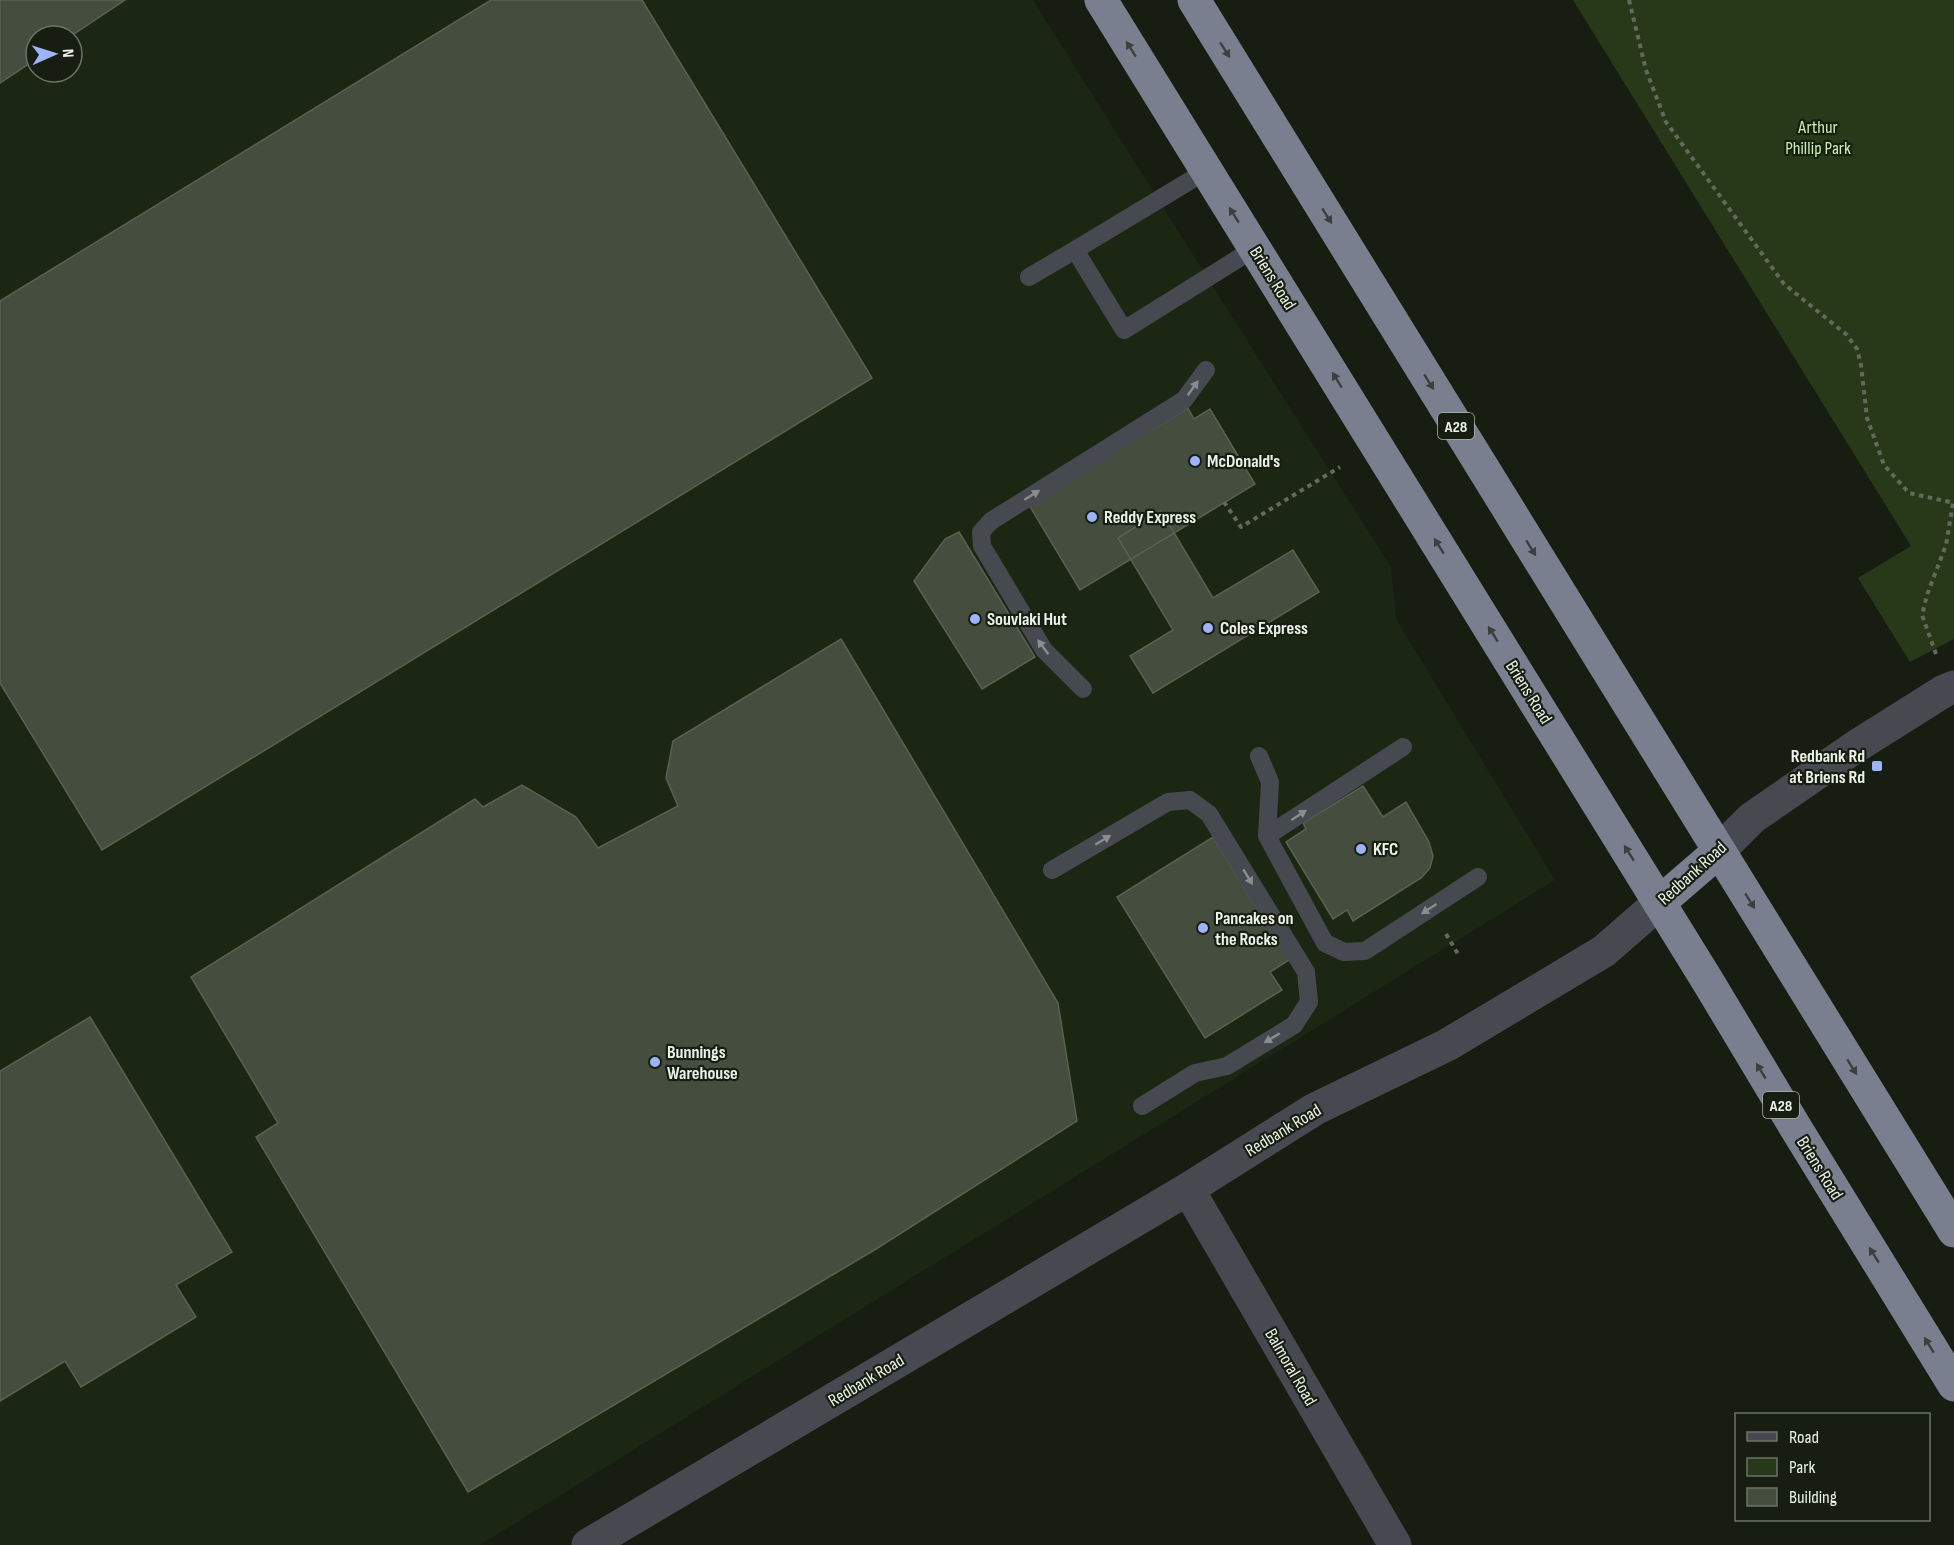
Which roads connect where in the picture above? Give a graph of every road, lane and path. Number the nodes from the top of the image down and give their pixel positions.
1 (1101, 0) edge
2 (1194, 0) edge
3 (1629, 0) edge
4 (1206, 171) junction
5 (1255, 248) junction
6 (1075, 250) junction
7 (1029, 277) dead end
8 (1206, 370) dead end
9 (1340, 467) dead end
10 (1224, 502) dead end
11 (1953, 503) edge
12 (1938, 659) dead end
13 (1954, 687) edge
14 (1083, 689) dead end
15 (1403, 747) dead end
16 (1259, 756) dead end
17 (1267, 836) junction
18 (1718, 852) junction
19 (1052, 870) dead end
20 (1478, 877) dead end
21 (1659, 903) junction
22 (1142, 1106) dead end
23 (1188, 1189) junction
24 (1954, 1231) edge
25 (1954, 1384) edge
26 (588, 1545) edge
27 (1395, 1545) edge

4 -> 1 highway, Briens Road / A28
2 -> 18 highway, A28
3 - 11 path
5 -> 4 highway, Briens Road / A28
4 - 6 lane
5 - 6 lane
21 -> 5 highway, Briens Road / A28
6 - 7 lane
14 -> 8 lane
9 - 10 path
11 - 12 path
13 - 18 street, Redbank Road
17 -> 15 lane
16 - 17 lane
20 -> 17 lane
18 - 21 highway, Redbank Road
18 -> 24 highway, A28
19 -> 22 lane
21 - 23 street, Redbank Road
25 -> 21 highway, Briens Road / A28
23 - 26 street, Redbank Road
23 - 27 street, Balmoral Road

